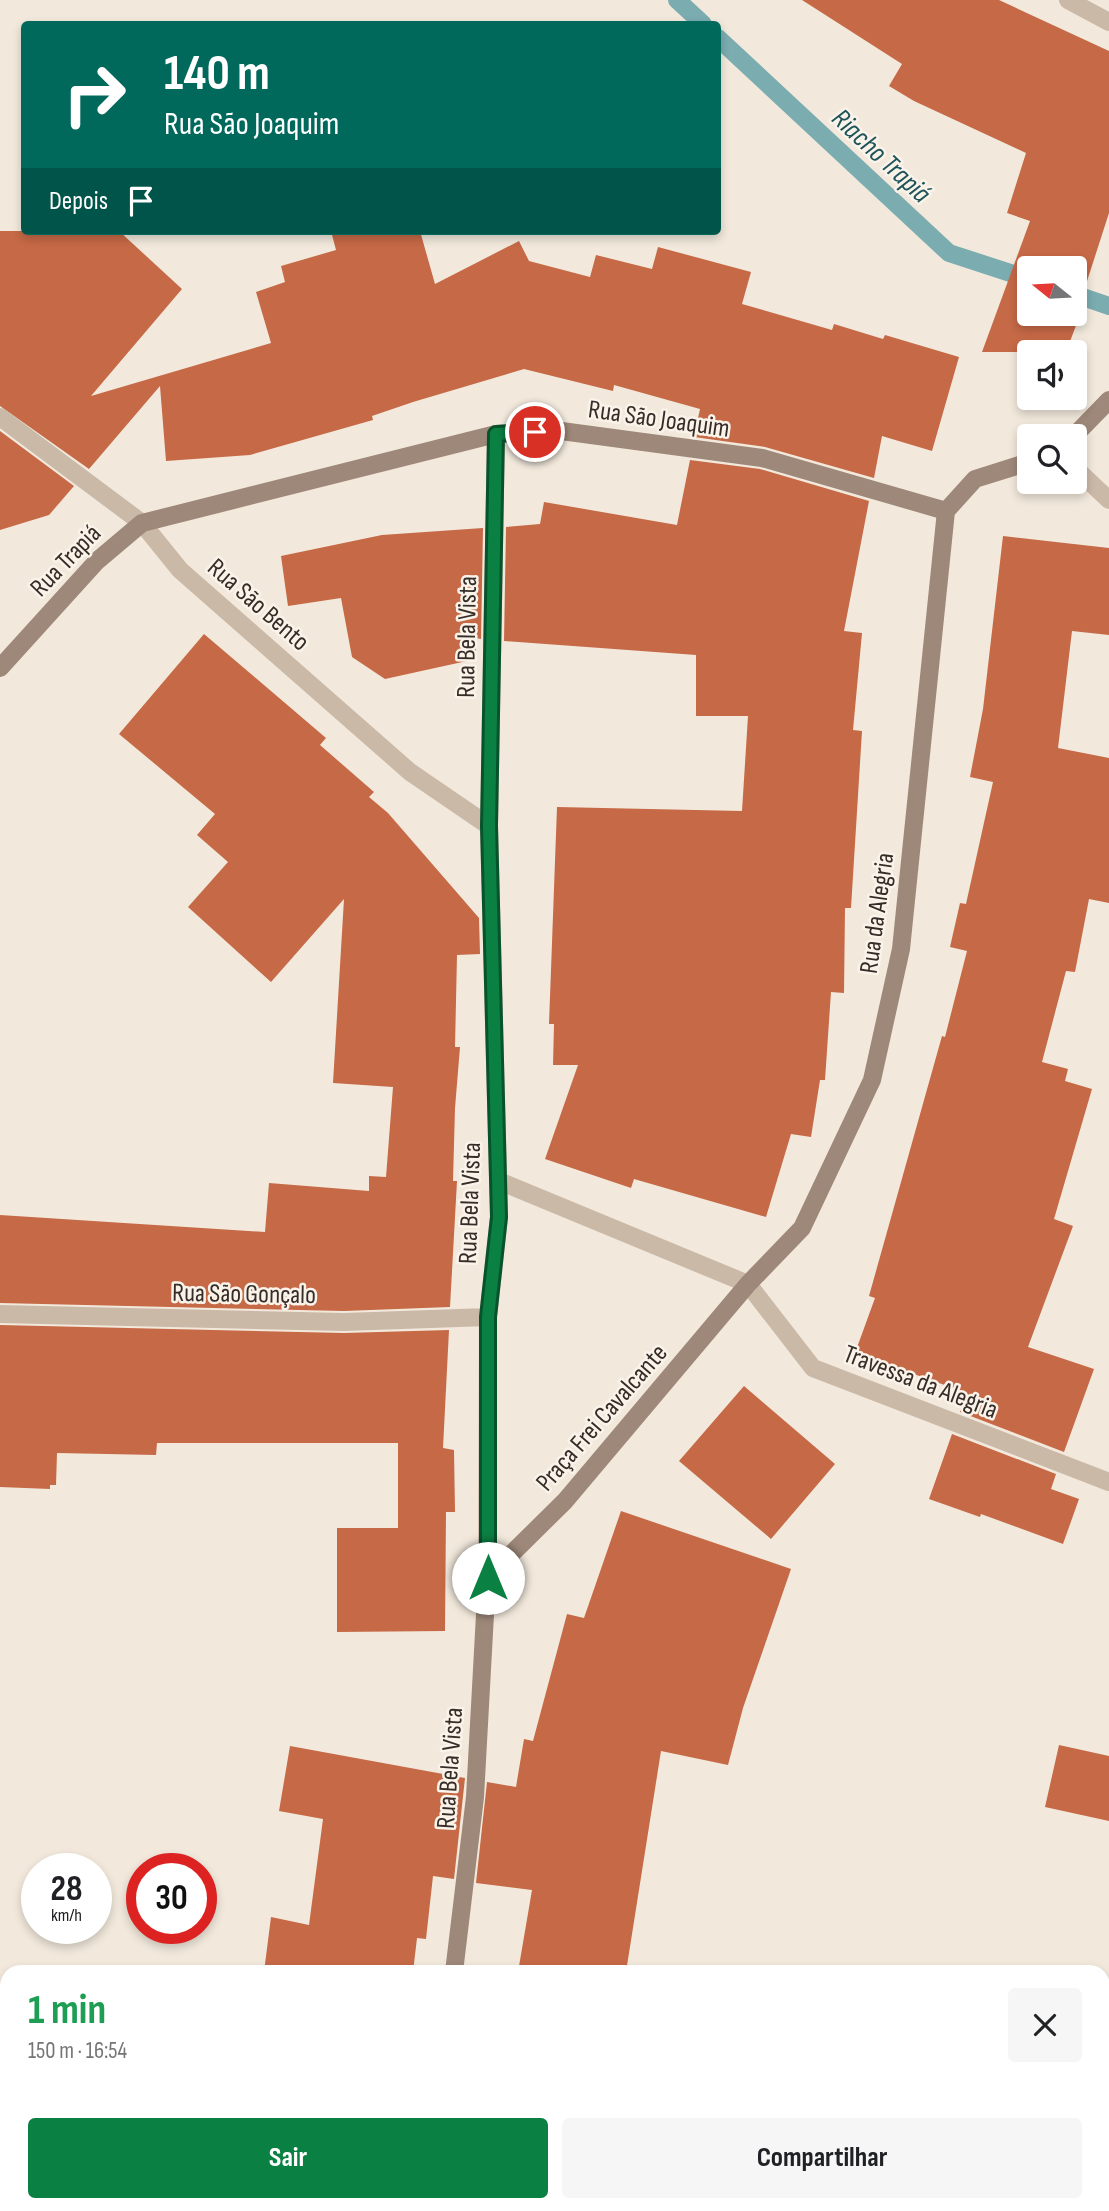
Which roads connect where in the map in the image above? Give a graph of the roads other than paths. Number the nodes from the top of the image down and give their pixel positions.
1 (1068, 0) edge
2 (1109, 22) edge
3 (1109, 400) edge
4 (0, 417) edge
5 (1086, 424) edge
6 (496, 434) junction
7 (1017, 466) edge
8 (1087, 479) edge
9 (1109, 500) edge
10 (946, 511) junction
11 (142, 523) junction
12 (0, 668) edge
13 (489, 826) junction
14 (499, 1181) junction
15 (748, 1284) junction
16 (0, 1314) edge
17 (488, 1317) junction
18 (1109, 1482) edge
19 (488, 1578) junction
20 (455, 1965) edge

1 - 2 street
3 - 5 street
4 - 11 street, Rua São Bento
6 - 10 street, Rua São Joaquim
6 - 11 street, Rua São Joaquim
6 - 13 street, Rua Bela Vista
7 - 10 street
8 - 9 street
10 - 15 street, Rua da Alegria
11 - 12 street, Rua Trapiá
11 - 13 street, Rua São Bento
13 - 14 street, Rua Bela Vista
14 - 15 street
14 - 17 street, Rua Bela Vista
15 - 18 street, Travessa da Alegria
15 - 19 street, Praça Frei Cavalcante
16 - 17 street, Rua São Gonçalo
17 - 19 street, Rua Bela Vista
19 - 20 street, Rua Bela Vista

